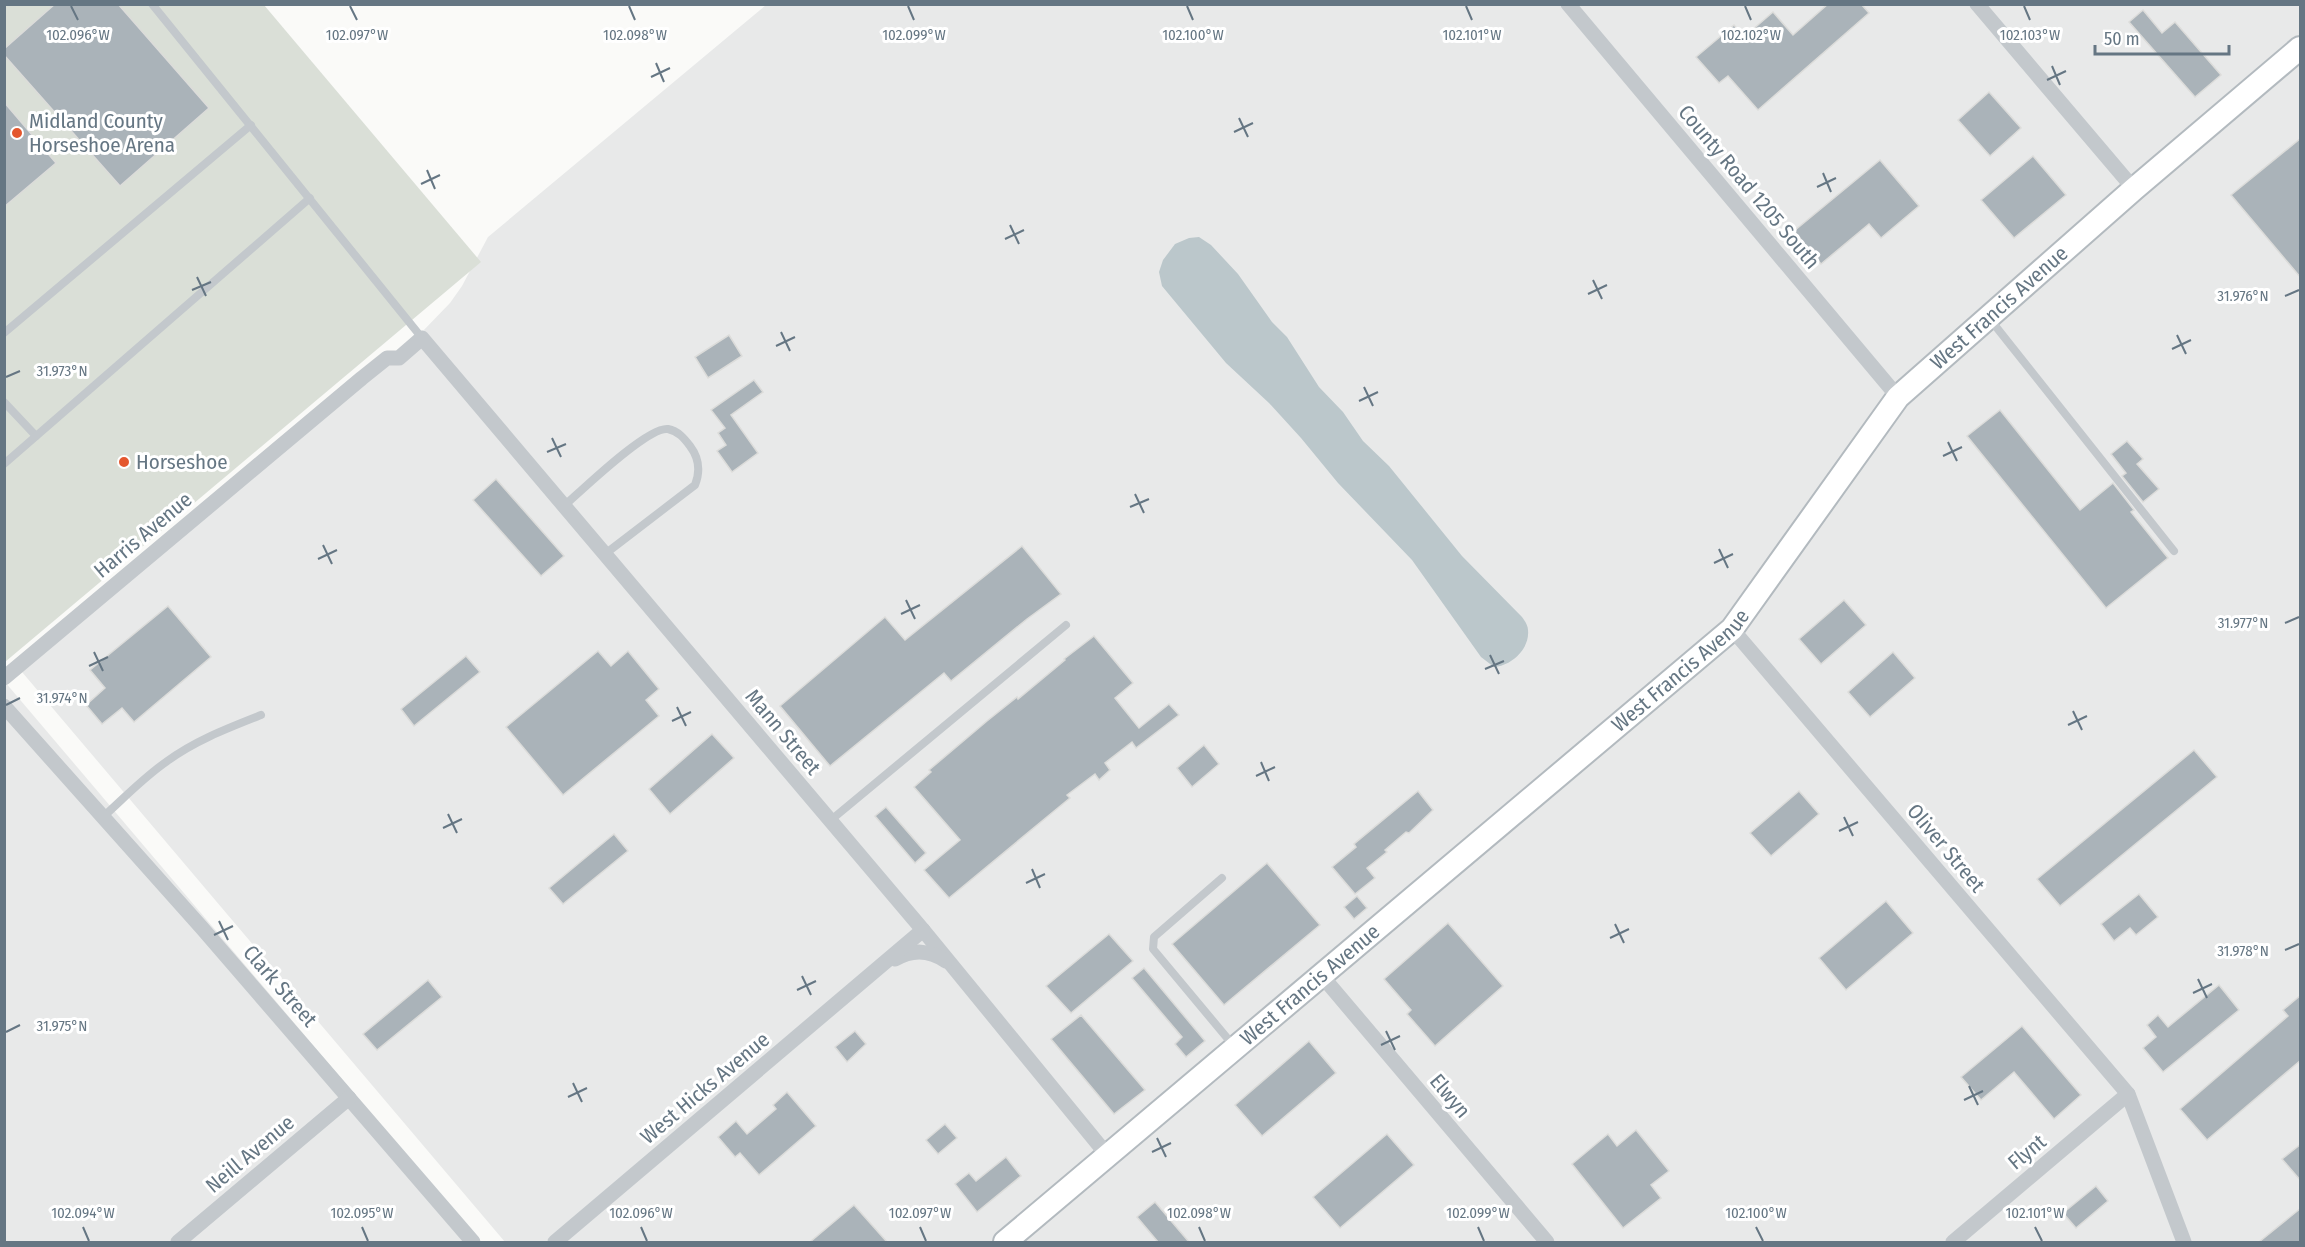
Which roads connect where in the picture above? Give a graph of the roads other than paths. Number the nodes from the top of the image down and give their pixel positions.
1 (153, 4) edge
2 (1568, 4) edge
3 (1977, 4) edge
4 (2301, 48) edge
5 (251, 125) junction
6 (2134, 189) junction
7 (310, 198) junction
8 (1989, 317) junction
9 (4, 333) edge
10 (422, 338) junction
11 (1898, 397) junction
12 (4, 402) edge
13 (36, 436) junction
14 (4, 464) edge
15 (564, 506) junction
16 (2174, 551) dead end
17 (605, 554) junction
18 (1066, 625) dead end
19 (1732, 629) junction
20 (4, 678) edge
21 (4, 706) edge
22 (261, 715) dead end
23 (103, 817) junction
24 (831, 820) junction
25 (1222, 878) dead end
26 (923, 930) junction
27 (882, 965) junction
28 (957, 970) junction
29 (1322, 976) junction
30 (1236, 1048) junction
31 (2128, 1094) junction
32 (349, 1098) junction
33 (1108, 1156) junction
34 (178, 1242) edge
35 (473, 1242) edge
36 (555, 1242) edge
37 (1005, 1242) edge
38 (1547, 1242) edge
39 (1953, 1242) edge
40 (2184, 1242) edge

1 - 5 lane
2 - 11 street, County Road 1205 South
3 - 6 street
4 - 6 street, West Francis Avenue
5 - 7 lane
5 - 9 lane
6 - 8 street, West Francis Avenue
7 - 10 lane
7 - 13 lane
8 - 11 street, West Francis Avenue
8 - 16 lane
10 - 15 street, Mann Street
10 - 20 street, Harris Avenue
11 - 19 street, West Francis Avenue
12 - 13 lane
13 - 14 lane
15 - 17 street, Mann Street
15 - 17 lane
17 - 24 street, Mann Street
18 - 24 lane
19 - 29 street, West Francis Avenue
19 - 31 street, Oliver Street
21 - 23 street, Clark Street
22 - 23 lane
23 - 32 street, Clark Street
24 - 26 street, Mann Street
25 - 30 lane
26 - 27 street, West Hicks Avenue
26 - 28 street, Mann Street
27 - 28 street, West Hicks Avenue
27 - 36 street, West Hicks Avenue
28 - 33 street, Mann Street
29 - 30 street, West Francis Avenue
29 - 38 street, Elwyn
30 - 33 street, West Francis Avenue
31 - 39 street, Flynt
31 - 40 street, Oliver Street
32 - 34 street, Neill Avenue
32 - 35 street, Clark Street
33 - 37 street, West Francis Avenue

